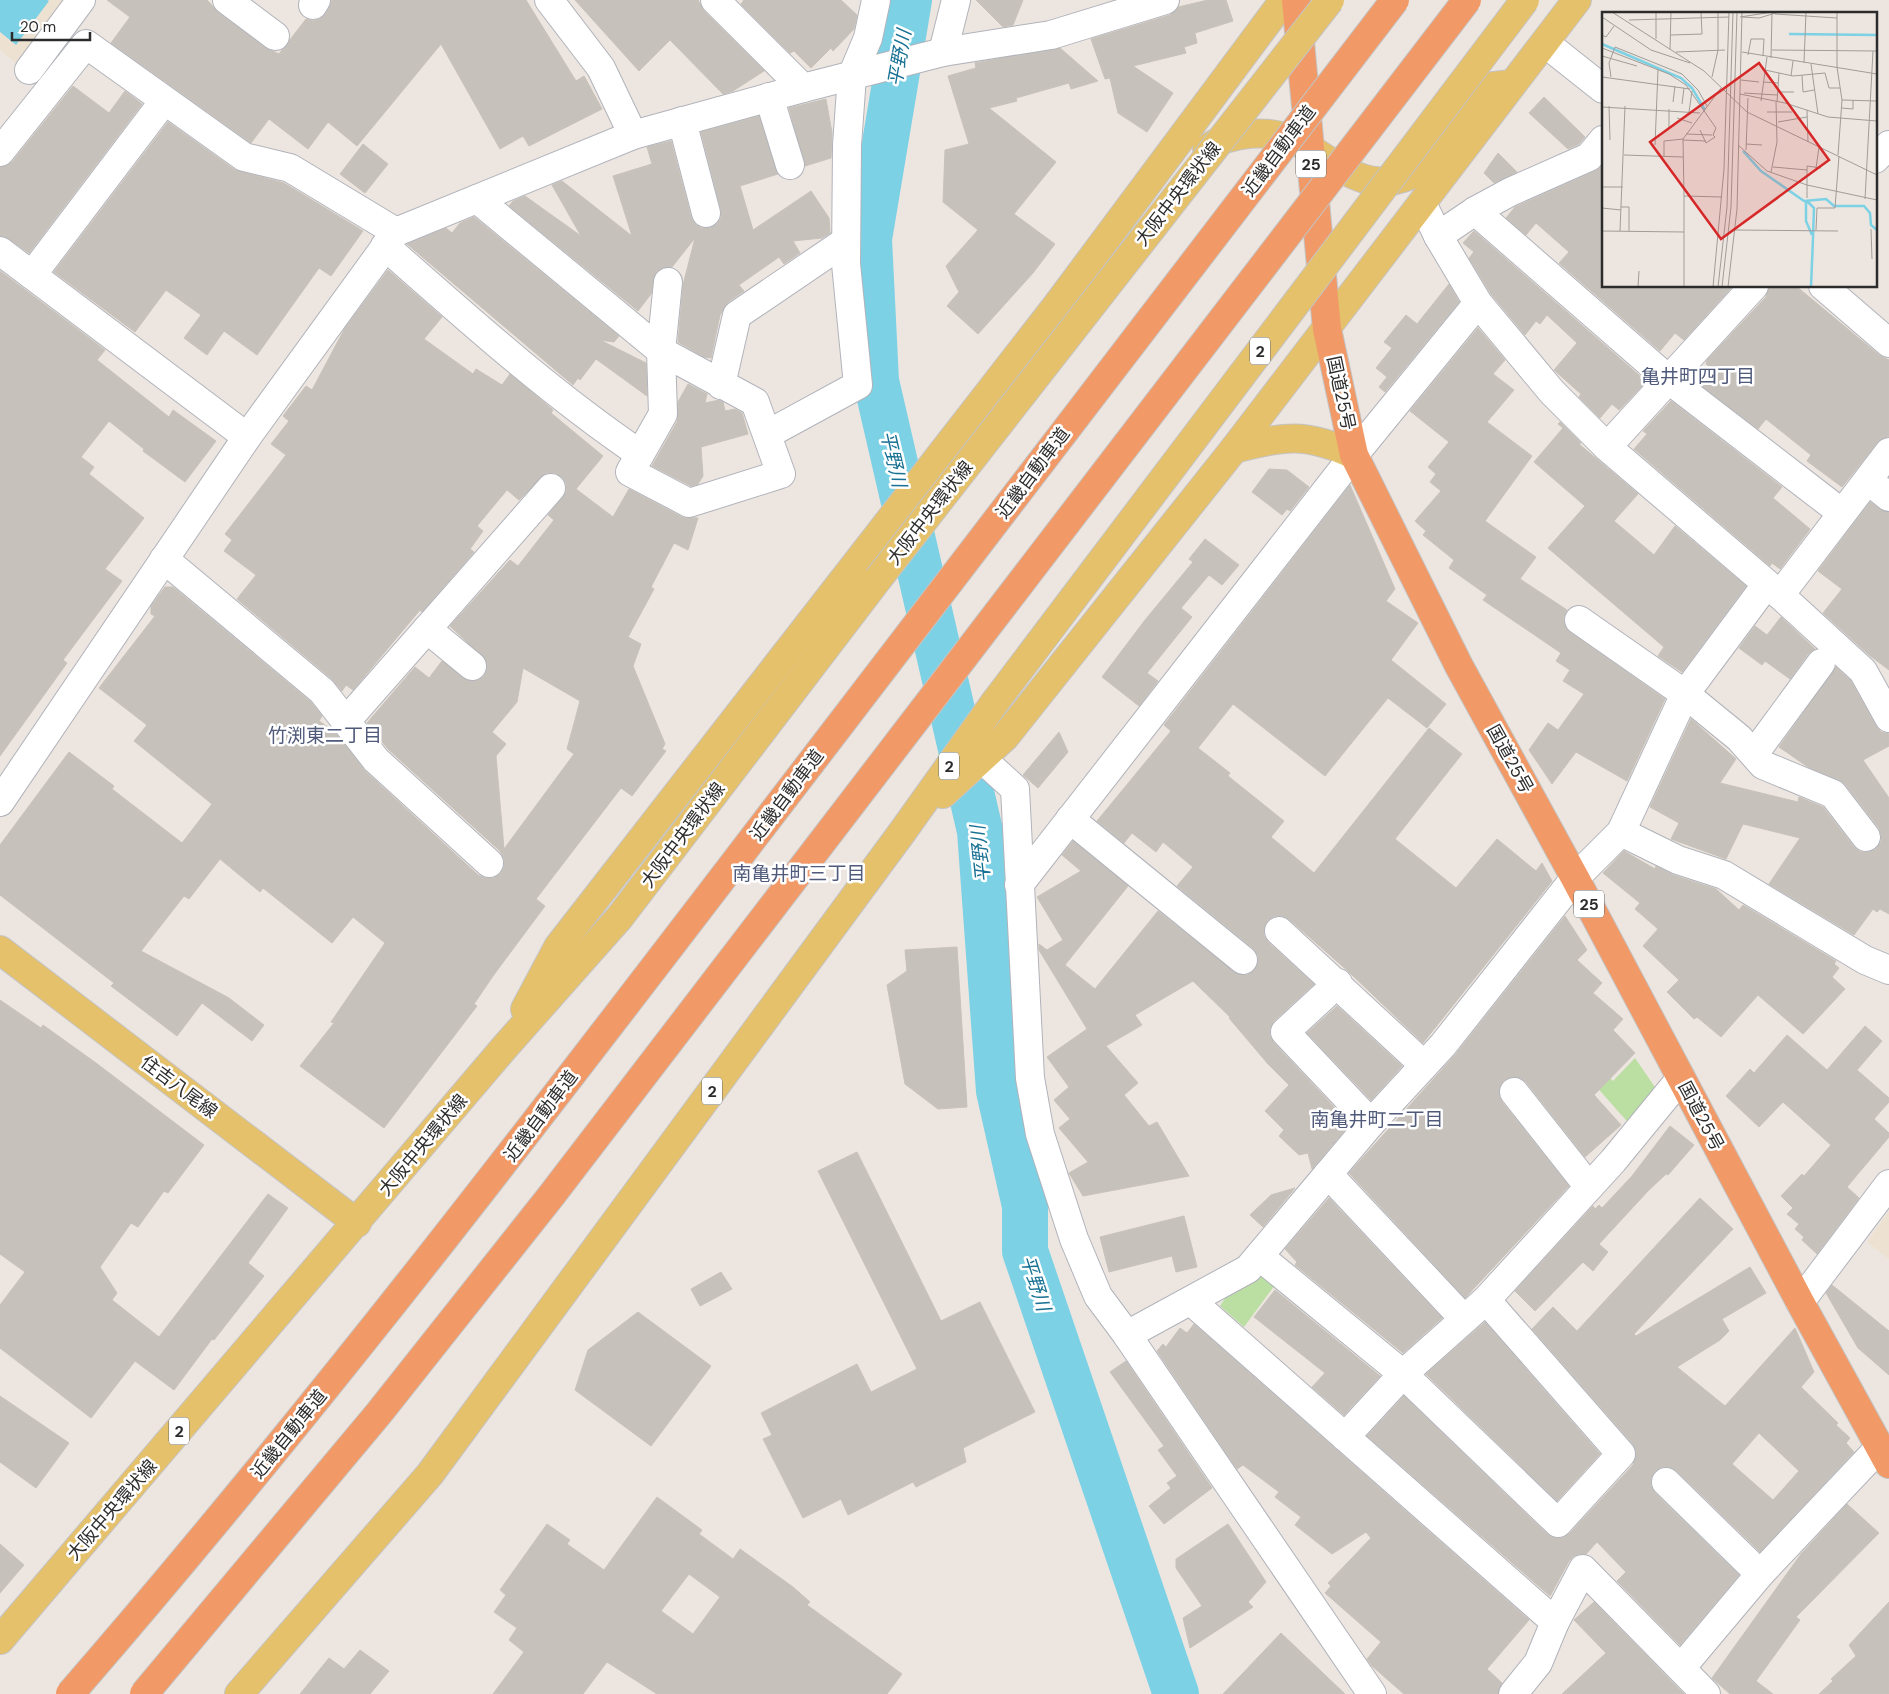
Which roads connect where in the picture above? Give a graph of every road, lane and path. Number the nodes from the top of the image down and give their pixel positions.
1 (81, 0) edge
2 (227, 0) edge
3 (549, 0) edge
4 (714, 0) edge
5 (956, 0) edge
6 (1165, 0) edge
7 (1284, 0) edge
8 (1296, 0) edge
9 (1330, 0) edge
10 (1395, 0) edge
11 (1467, 0) edge
12 (1525, 0) edge
13 (1577, 0) edge
14 (869, 5) edge
15 (275, 36) dead end
16 (1544, 43) junction
17 (943, 52) junction
18 (29, 70) dead end
19 (852, 76) junction
20 (1512, 84) junction
21 (803, 88) junction
22 (1602, 88) edge
23 (769, 97) junction
24 (164, 101) junction
25 (682, 121) junction
26 (633, 135) junction
27 (1602, 141) edge
28 (1889, 145) edge
29 (1310, 150) junction
30 (0, 152) edge
31 (1876, 158) edge
32 (790, 165) dead end
33 (477, 199) junction
34 (1133, 200) junction
35 (1422, 203) junction
36 (1475, 211) junction
37 (706, 213) dead end
38 (1438, 236) junction
39 (391, 239) junction
40 (846, 241) junction
41 (0, 250) edge
42 (32, 275) junction
43 (668, 282) dead end
44 (1752, 288) edge
45 (1825, 288) edge
46 (1478, 303) junction
47 (1327, 329) junction
48 (1889, 343) edge
49 (661, 350) junction
50 (1668, 379) junction
51 (721, 385) junction
52 (768, 434) junction
53 (247, 437) junction
54 (1607, 447) junction
55 (1234, 449) junction
56 (1889, 452) edge
57 (640, 454) junction
58 (1354, 455) junction
59 (1868, 480) junction
60 (552, 488) dead end
61 (1889, 497) edge
62 (1842, 514) junction
63 (164, 559) junction
64 (1773, 590) junction
65 (1579, 620) dead end
66 (427, 629) junction
67 (1821, 663) dead end
68 (472, 666) dead end
69 (1685, 694) junction
70 (1889, 718) edge
71 (347, 720) junction
72 (1754, 754) junction
73 (982, 759) junction
74 (0, 802) edge
75 (1070, 819) junction
76 (903, 831) junction
77 (1621, 832) junction
78 (1866, 837) dead end
79 (489, 863) dead end
80 (1575, 878) junction
81 (1019, 885) junction
82 (1279, 931) dead end
83 (0, 950) edge
84 (1242, 960) dead end
85 (1889, 970) edge
86 (1338, 983) junction
87 (504, 1048) junction
88 (1424, 1065) junction
89 (1681, 1078) junction
90 (1514, 1092) dead end
91 (1371, 1123) junction
92 (1328, 1174) junction
93 (1889, 1184) edge
94 (1589, 1187) junction
95 (357, 1223) junction
96 (1259, 1256) junction
97 (1486, 1300) junction
98 (1191, 1301) junction
99 (1800, 1302) junction
100 (1464, 1319) junction
101 (1127, 1335) junction
102 (1403, 1374) junction
103 (1345, 1436) junction
104 (1884, 1456) edge
105 (1666, 1482) dead end
106 (1760, 1574) junction
107 (1555, 1622) junction
108 (0, 1640) edge
109 (1681, 1668) junction
110 (70, 1694) edge
111 (144, 1694) edge
112 (240, 1694) edge
113 (1372, 1694) edge
114 (1513, 1694) edge
115 (1706, 1694) edge

1 - 18 street
2 - 15 street
3 - 26 street
4 - 21 street
5 - 17 street
6 - 17 street
7 - 34 main road
8 - 29 highway, 国道25号 / 25
9 - 87 main road, 大阪中央環状線 / 2, bridge
10 - 110 highway, 近畿自動車道, bridge
11 - 111 highway, bridge
12 - 76 main road, 2, bridge
13 - 16 main road, 2
14 - 19 street
16 - 20 main road, 2
16 - 22 street
17 - 19 street
19 - 21 street
19 - 40 street
20 - 29 main road
20 - 35 main road, 2
21 - 23 street
23 - 25 street
23 - 32 street
24 - 30 street
24 - 39 street
24 - 42 street
25 - 26 street
25 - 37 street
26 - 33 street
27 - 36 street
28 - 31 street
29 - 34 main road
29 - 47 highway, 国道25号 / 25
33 - 39 street
33 - 49 street
34 - 87 main road
35 - 38 street
35 - 47 main road, 2
36 - 38 street
36 - 50 street
38 - 46 street
39 - 53 street
39 - 57 street
40 - 51 street
40 - 52 street
41 - 42 street
42 - 53 street
43 - 49 street
44 - 50 street
45 - 48 street
46 - 54 street
46 - 58 street
47 - 55 main road, 2
47 - 58 highway, 国道25号 / 25
49 - 51 street
49 - 57 street
50 - 54 street
50 - 62 street
51 - 52 street
52 - 57 street
53 - 63 street
54 - 64 street
55 - 58 main road
55 - 73 main road, 2
56 - 59 street
58 - 75 street
58 - 80 highway, 国道25号 / 25
59 - 61 street
59 - 62 street
60 - 66 street
62 - 64 street
63 - 71 street
63 - 74 street
64 - 69 street
64 - 70 street
65 - 69 street
66 - 68 street
66 - 71 street
67 - 72 street
69 - 72 street
69 - 77 street
71 - 79 street
72 - 78 street
73 - 76 main road, 2
73 - 81 street
75 - 81 street
75 - 84 street
76 - 112 main road, 2
77 - 80 street
77 - 85 street
80 - 88 street
80 - 89 highway, 国道25号 / 25
81 - 101 street
82 - 86 street
83 - 95 main road, 住吉八尾線
86 - 88 street
86 - 91 street
87 - 95 main road, 大阪中央環状線 / 2
88 - 91 street
89 - 94 street
89 - 99 highway, 国道25号 / 25
90 - 94 street
91 - 92 street
92 - 96 street
92 - 100 street
93 - 99 street
94 - 97 street
95 - 108 main road, 大阪中央環状線 / 2
96 - 98 street
96 - 102 street
97 - 100 street
97 - 102 street
98 - 101 street
98 - 103 street
99 - 104 highway, 国道25号 / 25
100 - 102 street
101 - 113 street
102 - 103 street
103 - 107 street
104 - 106 street
105 - 106 street
106 - 109 street
107 - 109 street
107 - 114 street
109 - 115 street

